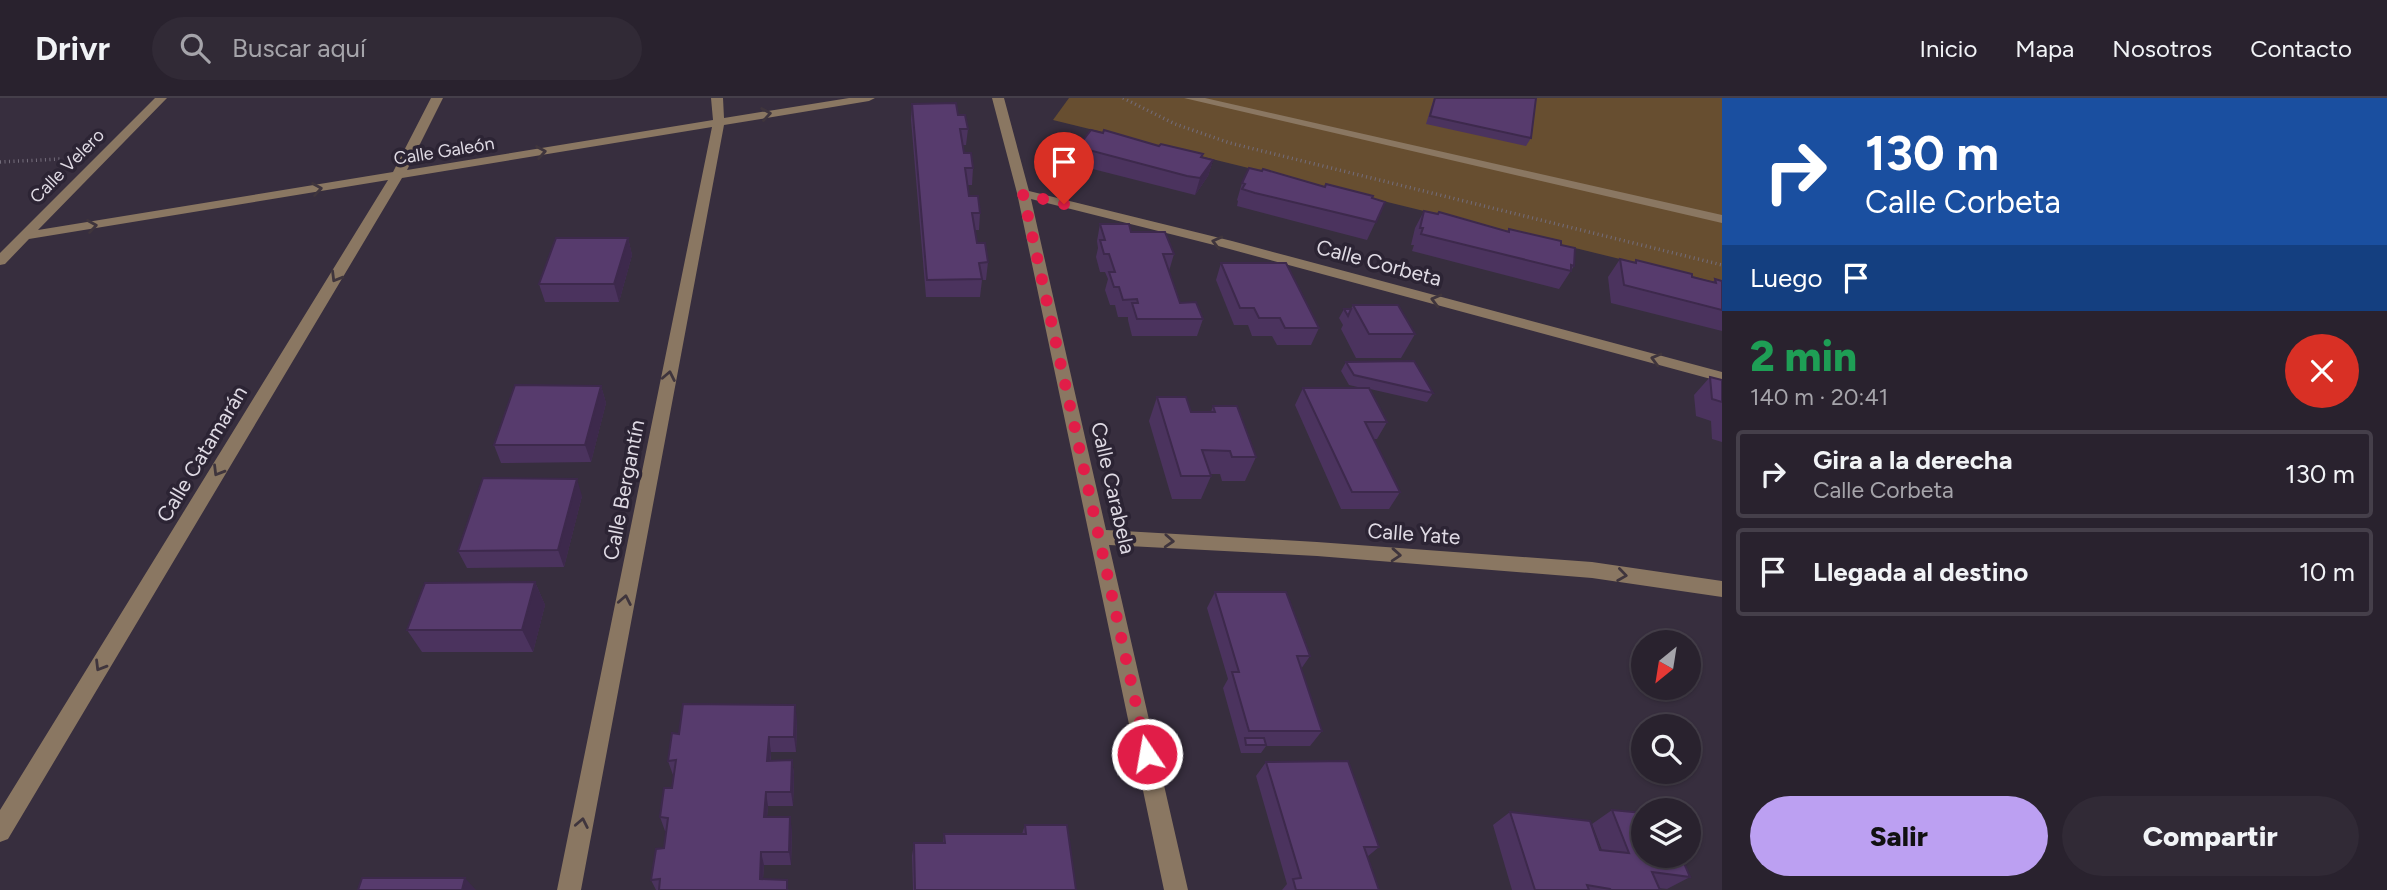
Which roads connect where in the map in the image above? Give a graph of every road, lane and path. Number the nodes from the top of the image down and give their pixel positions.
1 (161, 98) edge
2 (437, 98) edge
3 (717, 98) edge
4 (869, 98) edge
5 (998, 98) edge
6 (1123, 98) edge
7 (1190, 98) edge
8 (719, 121) junction
9 (103, 157) junction
10 (0, 162) edge
11 (397, 176) junction
12 (1023, 194) junction
13 (1722, 219) edge
14 (25, 236) junction
15 (0, 261) edge
16 (1722, 265) edge
17 (1722, 377) edge
18 (1101, 537) junction
19 (1722, 589) edge
20 (0, 831) edge
21 (569, 890) edge
22 (1176, 890) edge

1 - 9 street, Calle Velero
2 - 11 street, Calle Catamarán
3 - 8 street, Calle Bergantín
8 -> 4 street, Calle Galeón
5 - 12 street, Calle Carabela
6 - 16 path
7 - 13 street
11 -> 8 street, Calle Galeón
21 -> 8 street, Calle Bergantín
9 - 10 path
9 - 14 street, Calle Velero
14 -> 11 street, Calle Galeón
11 -> 20 street, Calle Catamarán
17 -> 12 street, Calle Corbeta
12 - 18 street, Calle Carabela
14 - 15 street, Calle Velero
18 -> 19 street, Calle Yate
18 - 22 street, Calle Carabela

